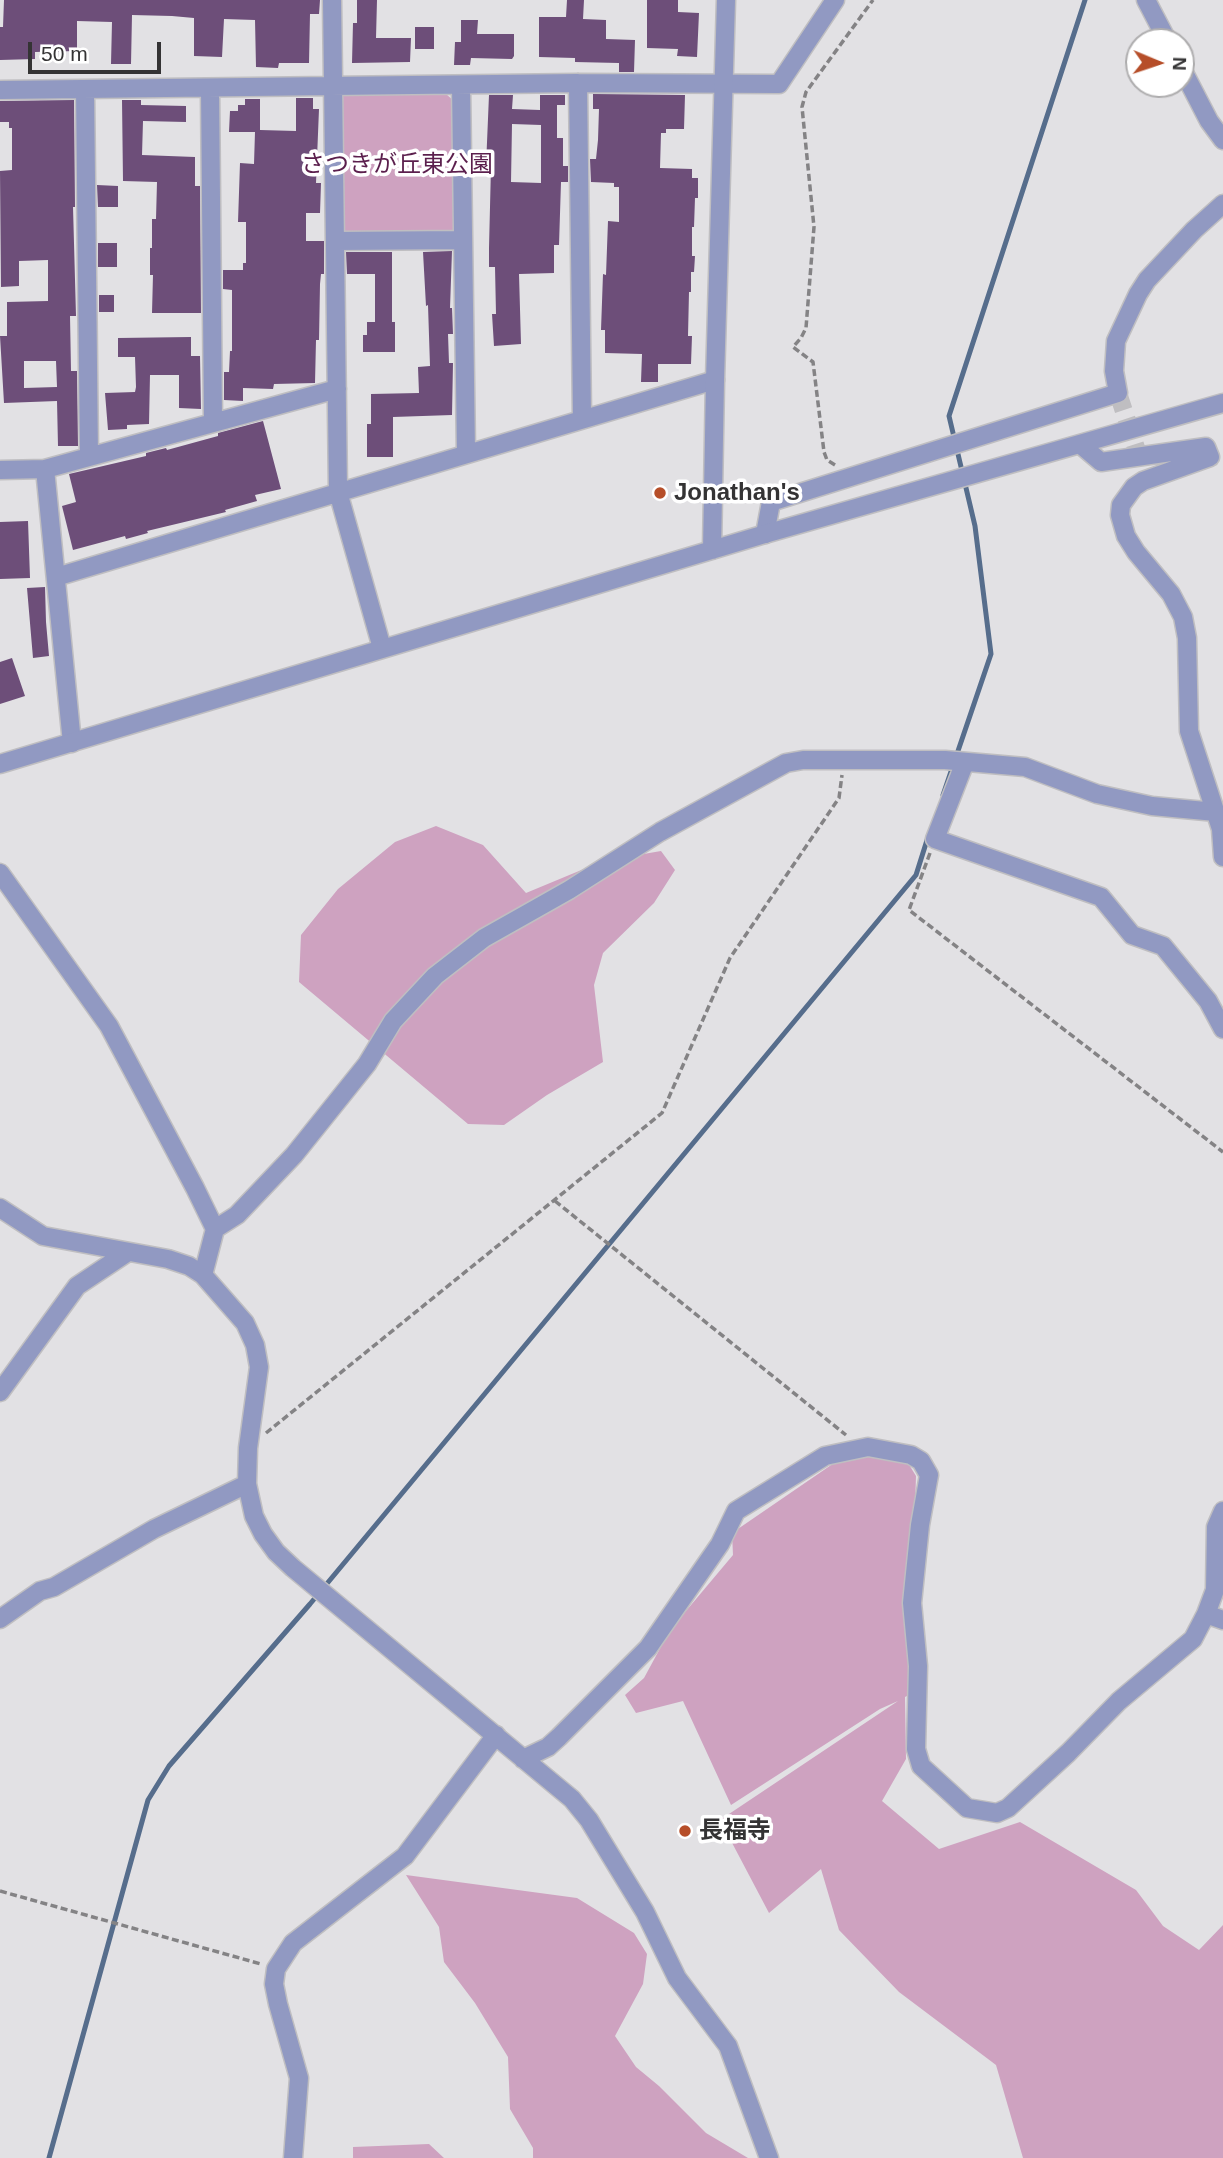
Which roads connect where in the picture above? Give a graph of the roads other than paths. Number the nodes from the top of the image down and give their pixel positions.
1 (332, 0) edge
2 (726, 0) edge
3 (835, 0) edge
4 (1146, 0) edge
5 (1161, 28) edge
6 (724, 82) junction
7 (578, 83) junction
8 (461, 85) junction
9 (332, 86) junction
10 (210, 88) junction
11 (85, 89) junction
12 (0, 90) edge
13 (1195, 94) edge
14 (1223, 140) edge
15 (1223, 204) edge
16 (463, 240) junction
17 (335, 241) junction
18 (715, 380) junction
19 (337, 389) junction
20 (1223, 403) edge
21 (582, 419) junction
22 (213, 422) junction
23 (1081, 445) junction
24 (466, 454) junction
25 (89, 457) junction
26 (45, 469) junction
27 (0, 470) edge
28 (338, 492) junction
29 (765, 534) junction
30 (712, 550) junction
31 (56, 577) junction
32 (382, 648) junction
33 (72, 743) junction
34 (965, 762) junction
35 (0, 764) edge
36 (1216, 812) junction
37 (1223, 857) edge
38 (0, 873) edge
39 (1223, 1029) edge
40 (0, 1208) edge
41 (215, 1229) junction
42 (128, 1252) junction
43 (203, 1275) junction
44 (0, 1392) edge
45 (247, 1484) junction
46 (1223, 1511) edge
47 (1215, 1617) edge
48 (0, 1619) edge
49 (496, 1735) junction
50 (523, 1759) junction
51 (293, 2158) edge
52 (769, 2158) edge

1 - 9 street
2 - 6 street
3 - 6 street
4 - 5 street
6 - 7 street
6 - 18 street
7 - 8 street
7 - 21 street
8 - 9 street
8 - 16 street
9 - 10 street
9 - 17 street
10 - 11 street
10 - 22 street
11 - 12 street
11 - 25 street
13 - 14 street
15 - 29 street
16 - 17 street
16 - 24 street
17 - 19 street
18 - 21 street
18 - 30 street
19 - 22 street
19 - 28 street
20 - 23 street
21 - 24 street
22 - 25 street
23 - 29 street
23 - 36 street
24 - 28 street
25 - 26 street
26 - 27 street
26 - 31 street
28 - 31 street
28 - 32 street
29 - 30 street
30 - 32 street
31 - 33 street
32 - 33 street
33 - 35 street
34 - 36 street
34 - 39 street
34 - 41 street
36 - 37 street
38 - 41 street
40 - 42 street
41 - 43 street
42 - 43 street
42 - 44 street
43 - 45 street
45 - 48 street
45 - 49 street
46 - 47 street
47 - 50 street
49 - 50 street
49 - 51 street
50 - 52 street

